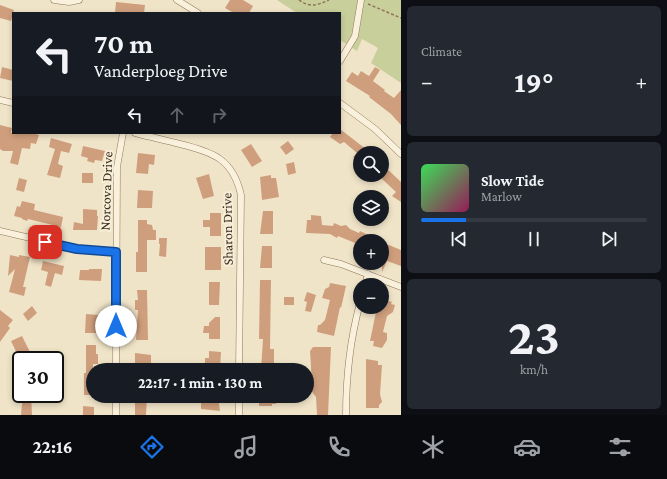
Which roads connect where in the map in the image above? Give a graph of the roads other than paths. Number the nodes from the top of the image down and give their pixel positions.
1 (54, 0) edge
2 (79, 0) edge
3 (177, 0) edge
4 (361, 1) edge
5 (196, 12) edge
6 (341, 59) edge
7 (0, 100) edge
8 (12, 103) edge
9 (341, 104) edge
10 (123, 134) edge
11 (139, 134) edge
12 (401, 154) edge
13 (0, 231) edge
14 (116, 252) junction
15 (324, 260) dead end
16 (368, 274) junction
17 (367, 278) edge
18 (401, 287) edge
19 (357, 314) edge
20 (116, 363) edge
21 (239, 363) edge
22 (116, 403) edge
23 (239, 403) edge
24 (116, 415) edge
25 (239, 415) edge
26 (346, 415) edge

1 - 2 street
3 - 5 street
4 - 6 street
7 - 8 street
9 - 12 street
10 - 14 street, Norcova Drive
11 - 21 street, Sharon Drive
13 - 14 street
14 - 20 street, Norcova Drive
15 - 16 street
16 - 17 street
16 - 18 street
19 - 26 street
22 - 24 street
23 - 25 street

